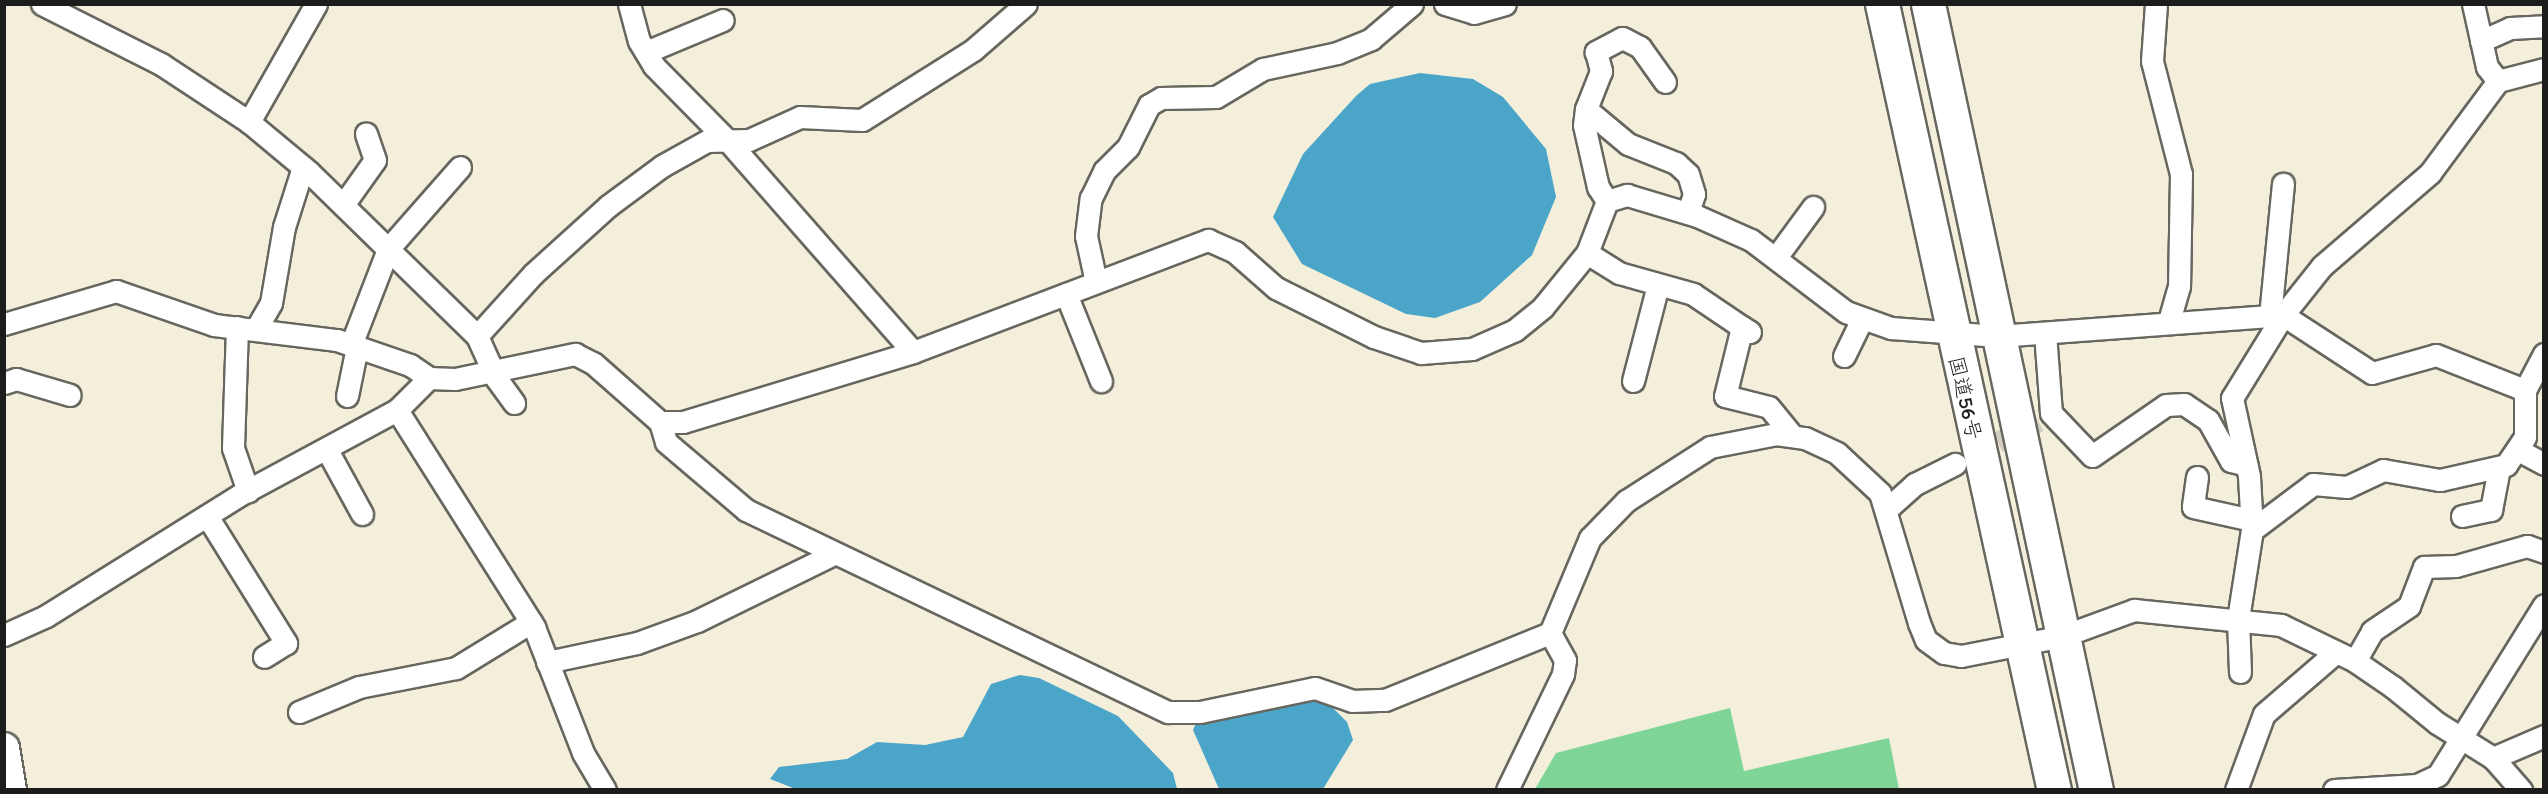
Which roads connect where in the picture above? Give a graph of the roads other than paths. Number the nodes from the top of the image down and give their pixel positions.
1 (42, 4) edge
2 (316, 4) edge
3 (629, 4) edge
4 (1026, 4) edge
5 (1412, 4) edge
6 (1445, 4) edge
7 (1882, 4) edge
8 (1928, 4) edge
9 (2156, 4) edge
10 (2473, 4) edge
11 (1493, 7) edge
12 (723, 20) dead end
13 (2544, 26) edge
14 (2481, 41) junction
15 (646, 52) junction
16 (2544, 69) edge
17 (2498, 81) junction
18 (1665, 82) dead end
19 (1586, 109) junction
20 (249, 122) junction
21 (366, 134) dead end
22 (727, 140) junction
23 (303, 167) junction
24 (460, 167) dead end
25 (2283, 184) dead end
26 (1607, 201) junction
27 (343, 205) junction
28 (1814, 207) dead end
29 (1688, 213) junction
30 (388, 249) junction
31 (1587, 253) junction
32 (1777, 256) junction
33 (1096, 282) junction
34 (1658, 285) junction
35 (1066, 294) junction
36 (2276, 315) junction
37 (1862, 320) junction
38 (2169, 322) junction
39 (4, 324) edge
40 (246, 328) junction
41 (1950, 331) junction
42 (2044, 333) junction
43 (477, 336) junction
44 (1998, 336) junction
45 (354, 346) junction
46 (913, 352) junction
47 (2544, 354) edge
48 (1844, 356) dead end
49 (493, 370) junction
50 (429, 378) junction
51 (1101, 381) dead end
52 (1633, 381) dead end
53 (4, 383) edge
54 (70, 395) dead end
55 (347, 396) dead end
56 (2532, 402) edge
57 (514, 403) dead end
58 (396, 410) junction
59 (660, 422) junction
60 (1791, 434) junction
61 (327, 450) junction
62 (2520, 451) junction
63 (1955, 464) tunnel mouth
64 (2544, 464) edge
65 (2247, 465) junction
66 (2499, 468) junction
67 (2197, 477) dead end
68 (248, 491) junction
69 (1887, 509) junction
70 (362, 514) dead end
71 (207, 516) junction
72 (2462, 516) dead end
73 (2252, 525) junction
74 (2544, 552) edge
75 (834, 554) junction
76 (2544, 605) edge
77 (2238, 619) junction
78 (531, 622) junction
79 (1550, 633) junction
80 (4, 635) edge
81 (2063, 636) junction
82 (2021, 645) junction
83 (2345, 656) junction
84 (264, 657) dead end
85 (547, 662) junction
86 (2240, 672) dead end
87 (298, 712) dead end
88 (2544, 736) edge
89 (2462, 738) junction
90 (4, 748) edge
91 (2493, 758) junction
92 (11, 789) edge
93 (605, 789) edge
94 (1508, 789) edge
95 (2054, 789) edge
96 (2096, 789) edge
97 (2236, 789) edge
98 (2334, 789) edge
99 (2521, 789) edge

1 - 20 street
2 - 20 street
3 - 15 street
4 - 22 street
5 - 33 street
6 - 11 street
7 - 41 highway, 国道56号
8 - 44 highway
9 - 38 street
10 - 14 street
12 - 15 street
13 - 14 street
14 - 17 street
15 - 22 street
16 - 17 street
17 - 36 street
18 - 19 street
19 - 26 street
19 - 29 street
20 - 23 street
21 - 27 street
22 - 43 street
22 - 46 street
23 - 27 street
23 - 40 street
24 - 30 street
25 - 36 street
26 - 29 street
26 - 31 street
27 - 30 street
28 - 32 street
29 - 32 street
30 - 43 street
30 - 45 street
31 - 33 street
31 - 34 street
32 - 37 street
33 - 35 street
34 - 52 street
34 - 60 street
35 - 46 street
35 - 51 street
36 - 38 street
36 - 56 street
36 - 65 street
37 - 41 street
37 - 48 street
38 - 42 street
39 - 40 street
40 - 45 street
40 - 68 street
41 - 44 street
41 - 82 highway, 国道56号
42 - 44 street
42 - 65 street
43 - 49 street
44 - 81 highway
45 - 50 street
45 - 55 street
46 - 59 street
47 - 56 street
49 - 50 street
49 - 57 street
49 - 59 street
50 - 58 street
53 - 54 street
56 - 62 street
58 - 61 street
58 - 78 street
59 - 75 street
60 - 69 street
60 - 79 street
61 - 68 street
61 - 70 street
62 - 64 street
62 - 66 street
63 - 69 street
65 - 73 street
66 - 72 street
66 - 73 street
67 - 73 street
68 - 71 street
69 - 82 street
71 - 80 street
71 - 84 street
73 - 77 street
74 - 83 street
75 - 79 street
75 - 85 street
76 - 89 street
77 - 81 street
77 - 83 street
77 - 86 street
78 - 85 street
78 - 87 street
79 - 94 street
81 - 82 street
81 - 96 highway
82 - 95 highway, 国道56号
83 - 89 street
83 - 97 street
85 - 93 street
88 - 91 street
89 - 91 street
89 - 98 street
90 - 92 street
91 - 99 street

